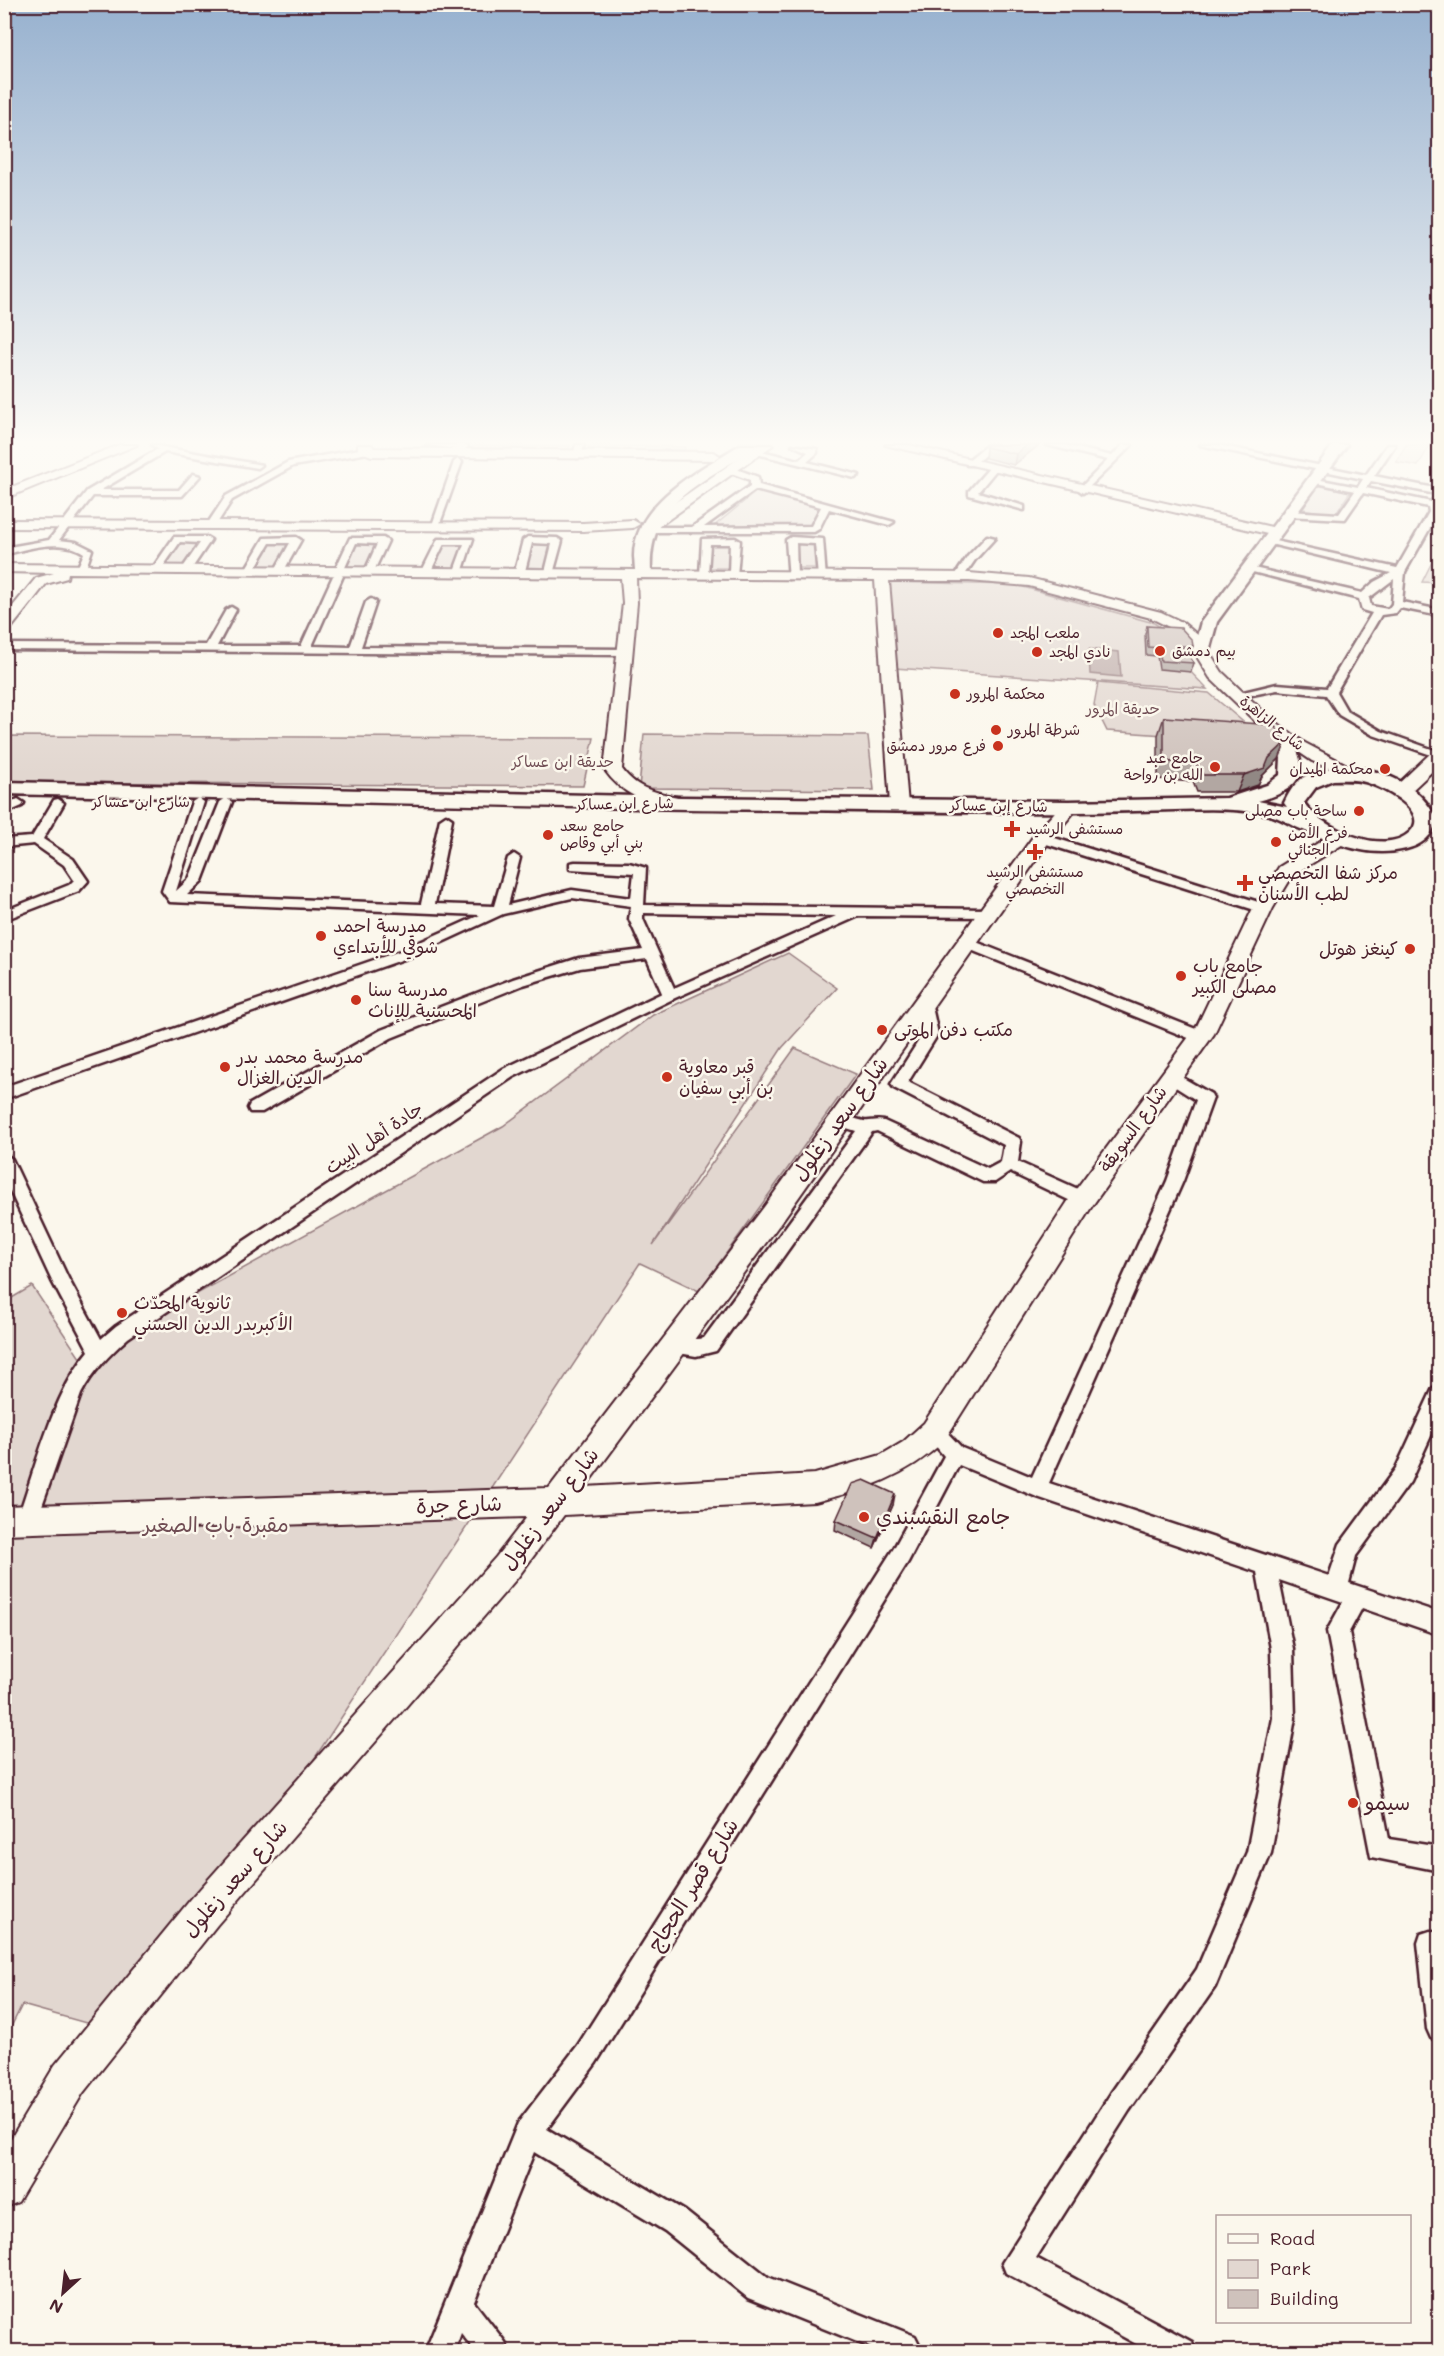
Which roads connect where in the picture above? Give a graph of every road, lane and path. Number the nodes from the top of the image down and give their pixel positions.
1 (89, 555) edge
2 (166, 555) edge
3 (197, 555) edge
4 (259, 555) edge
5 (288, 555) edge
6 (347, 555) edge
7 (377, 555) edge
8 (434, 555) edge
9 (465, 555) edge
10 (524, 555) edge
11 (554, 555) edge
12 (638, 555) edge
13 (704, 555) edge
14 (735, 555) edge
15 (791, 555) edge
16 (821, 555) edge
17 (974, 555) edge
18 (1258, 555) edge
19 (1338, 555) edge
20 (1410, 555) edge
21 (4, 568) edge
22 (1248, 568) junction
23 (82, 569) junction
24 (157, 569) junction
25 (188, 569) junction
26 (250, 570) junction
27 (280, 570) junction
28 (370, 571) junction
29 (427, 571) junction
30 (459, 571) junction
31 (520, 572) junction
32 (550, 572) junction
33 (1400, 572) junction
34 (339, 573) junction
35 (703, 573) junction
36 (4, 574) edge
37 (62, 574) junction
38 (632, 574) junction
39 (734, 574) junction
40 (758, 576) junction
41 (792, 577) junction
42 (823, 577) junction
43 (959, 577) junction
44 (882, 578) junction
45 (1364, 597) junction
46 (370, 602) dead end
47 (630, 603) junction
48 (1397, 604) junction
49 (231, 610) dead end
50 (1378, 612) junction
51 (1440, 614) edge
52 (4, 628) edge
53 (4, 647) edge
54 (210, 648) junction
55 (305, 649) junction
56 (354, 650) junction
57 (1202, 651) junction
58 (625, 652) junction
59 (1330, 692) junction
60 (1237, 695) junction
61 (1270, 726) junction
62 (1438, 755) edge
63 (1358, 775) junction
64 (1402, 790) junction
65 (8, 801) edge
66 (198, 802) junction
67 (226, 802) junction
68 (58, 803) junction
69 (681, 803) junction
70 (1218, 804) junction
71 (899, 805) junction
72 (1069, 807) junction
73 (447, 819) dead end
74 (1312, 826) junction
75 (1428, 831) edge
76 (1042, 838) junction
77 (1338, 839) junction
78 (36, 840) junction
79 (4, 843) edge
80 (1440, 844) edge
81 (514, 858) dead end
82 (575, 867) dead end
83 (172, 895) junction
84 (637, 906) junction
85 (427, 908) junction
86 (1263, 908) junction
87 (500, 911) junction
88 (787, 911) junction
89 (856, 912) junction
90 (988, 913) junction
91 (4, 916) edge
92 (793, 940) junction
93 (966, 943) junction
94 (651, 954) junction
95 (670, 995) junction
96 (924, 1002) junction
97 (1201, 1037) junction
98 (1171, 1077) junction
99 (4, 1093) edge
100 (256, 1108) dead end
101 (840, 1120) junction
102 (867, 1128) junction
103 (4, 1159) edge
104 (1009, 1165) junction
105 (1083, 1199) junction
106 (673, 1345) junction
107 (99, 1352) junction
108 (1440, 1395) edge
109 (934, 1432) junction
110 (955, 1454) junction
111 (1037, 1488) junction
112 (555, 1502) junction
113 (16, 1520) edge
114 (1266, 1568) junction
115 (1346, 1593) junction
116 (1440, 1624) edge
117 (1440, 1859) edge
118 (1440, 1945) edge
119 (1440, 2029) edge
120 (528, 2133) junction
121 (4, 2188) edge
122 (457, 2304) junction
123 (439, 2352) edge
124 (495, 2352) edge
125 (903, 2352) edge
126 (1182, 2352) edge

1 - 23 street
2 - 24 street
3 - 25 street
4 - 26 street
5 - 27 street
6 - 34 street
7 - 28 street
8 - 29 street
9 - 30 street
10 - 31 street
11 - 32 street
12 - 38 main road
13 - 35 street
14 - 39 street
15 - 41 street
16 - 42 street
17 - 43 street
18 - 22 main road
19 - 33 street
20 - 33 street
21 - 23 main road
22 - 45 street
22 - 57 main road
23 - 24 main road
24 - 25 main road
25 - 26 main road
26 - 27 main road
27 - 34 main road
28 - 29 main road
28 - 34 main road
29 - 30 main road
30 - 31 main road
31 - 32 main road
32 - 38 main road
33 - 45 street
33 - 48 street
34 - 37 main road
34 - 38 main road
34 - 55 street
35 - 38 main road, شارع الزاهرة
35 - 39 main road, شارع الزاهرة
36 - 37 main road
37 - 52 main road
38 - 47 main road
39 - 40 main road, شارع الزاهرة
40 - 41 main road, شارع الزاهرة
40 - 47 main road, شارع الزاهرة
41 - 42 main road, شارع الزاهرة
42 - 44 main road, شارع الزاهرة
43 - 44 main road, شارع الزاهرة
43 - 57 main road, شارع الزاهرة
44 - 71 main road
45 - 50 street
46 - 56 street
47 - 58 main road
48 - 50 street
48 - 51 street
49 - 54 street
50 - 59 street
53 - 54 street
54 - 55 street
55 - 56 street
56 - 58 street
57 - 60 main road, شارع الزاهرة
58 - 69 main road
59 - 60 street
59 - 62 street
60 - 61 main road, شارع الزاهرة
61 - 63 main road, شارع الزاهرة
61 - 70 main road
62 - 64 main road
63 - 64 main road
63 - 74 main road
64 - 75 main road
65 - 68 main road, شارع ابن عساكر
65 - 69 main road, شارع ابن عساكر
66 - 67 main road, شارع ابن عساكر
66 - 68 main road, شارع ابن عساكر
66 - 83 street
67 - 69 main road, شارع ابن عساكر
67 - 83 street
68 - 78 street
69 - 71 main road, شارع إبن عساكر
70 - 72 main road, شارع إبن عساكر
70 - 74 main road, شارع إبن عساكر
71 - 72 main road, شارع إبن عساكر
72 - 76 main road, شارع سعد زغلول
73 - 85 street
74 - 77 main road
75 - 77 main road
75 - 80 main road
76 - 86 street
76 - 90 main road, شارع سعد زغلول
77 - 86 main road, شارع السويقة
78 - 79 street
78 - 91 street
81 - 87 street
82 - 84 street
83 - 85 street
84 - 87 street
84 - 88 street
84 - 94 street
85 - 87 street
86 - 97 main road, شارع السويقة
87 - 99 street
88 - 89 street
88 - 92 street
89 - 90 street
89 - 92 street, جادة أهل البيت
90 - 93 main road, شارع سعد زغلول
92 - 95 street, جادة أهل البيت
93 - 96 main road, شارع سعد زغلول
93 - 97 street
94 - 95 street
94 - 100 street
95 - 107 street, جادة أهل البيت
96 - 101 main road, شارع سعد زغلول
96 - 104 street
97 - 98 main road, شارع السويقة
98 - 105 main road, شارع السويقة
98 - 111 street
101 - 102 street
101 - 106 main road, شارع سعد زغلول
102 - 104 street
102 - 106 street
103 - 107 street
104 - 105 street
105 - 109 main road, شارع السويقة
106 - 112 main road, شارع سعد زغلول
107 - 113 street, جادة أهل البيت
108 - 115 street
109 - 110 street
109 - 112 main road, شارع جرة
110 - 111 street
110 - 120 street, شارع قصر الحجاج
111 - 114 street
112 - 113 main road, شارع جرة
112 - 121 main road, شارع سعد زغلول
114 - 115 street
114 - 126 street
115 - 116 street
115 - 117 street
118 - 119 street
120 - 122 street, شارع قصر الحجاج
120 - 125 street
122 - 123 street, شارع قصر الحجاج
122 - 124 street

